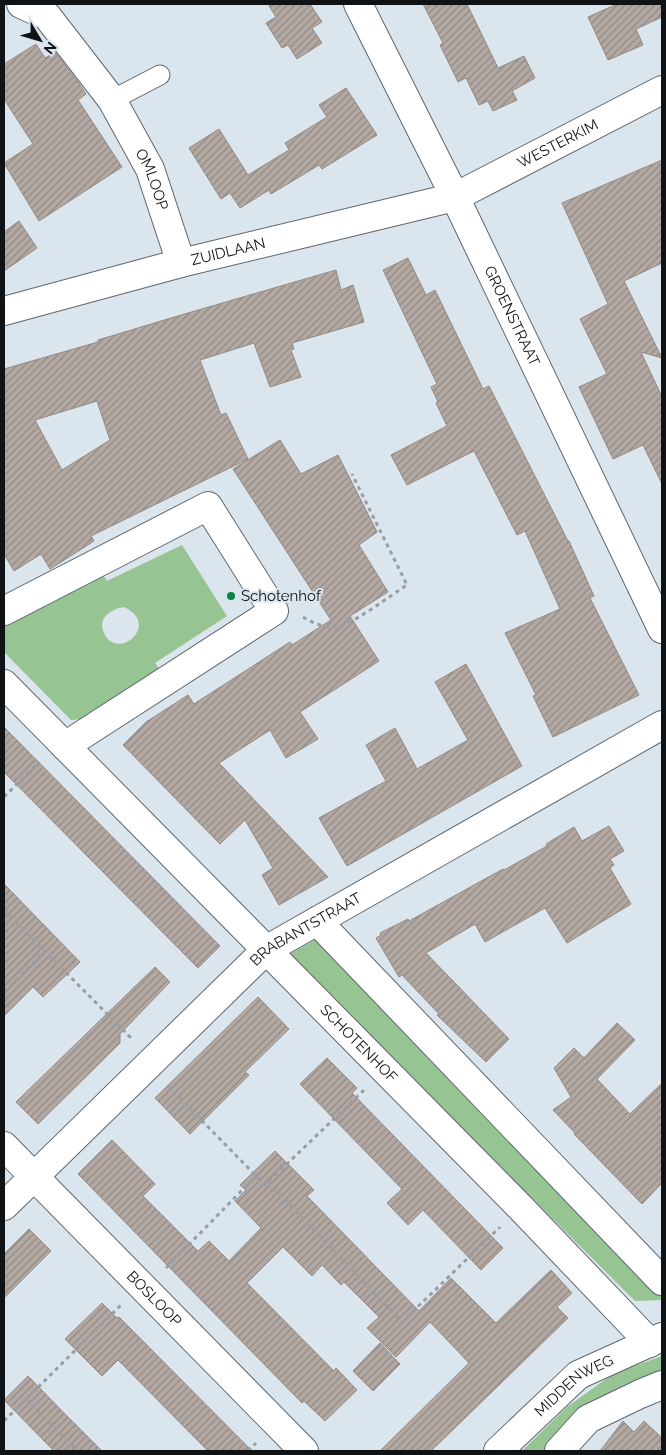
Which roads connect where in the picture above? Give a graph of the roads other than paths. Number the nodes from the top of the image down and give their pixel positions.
1 (21, 4) edge
2 (358, 4) edge
3 (160, 75) dead end
4 (662, 90) edge
5 (112, 100) junction
6 (455, 197) junction
7 (181, 263) junction
8 (4, 311) edge
9 (4, 609) edge
10 (662, 629) edge
11 (4, 684) edge
12 (662, 725) edge
13 (62, 744) junction
14 (317, 921) junction
15 (266, 950) junction
16 (4, 1146) edge
17 (34, 1176) junction
18 (4, 1206) edge
19 (662, 1281) edge
20 (656, 1340) edge
21 (662, 1385) edge
22 (304, 1451) edge
23 (498, 1451) edge
24 (559, 1451) edge

1 - 5 street, OMLOOP
2 - 6 street, GROENSTRAAT
3 - 5 lane
4 - 6 street, WESTERKIM
5 - 7 street, OMLOOP
6 - 7 street, ZUIDLAAN
6 - 10 street, GROENSTRAAT
7 - 8 street, ZUIDLAAN
9 - 13 street
11 - 13 street, SCHOTENHOF
12 - 14 street, BRABANTSTRAAT
13 - 15 street, SCHOTENHOF
14 - 15 street, BRABANTSTRAAT
14 - 19 street
15 - 17 street, BRABANTSTRAAT
15 - 20 street, SCHOTENHOF
16 - 17 street, BOSLOOP
17 - 18 street, BRABANTSTRAAT
17 - 22 street, BOSLOOP
20 - 23 street, MIDDENWEG
21 - 24 street

